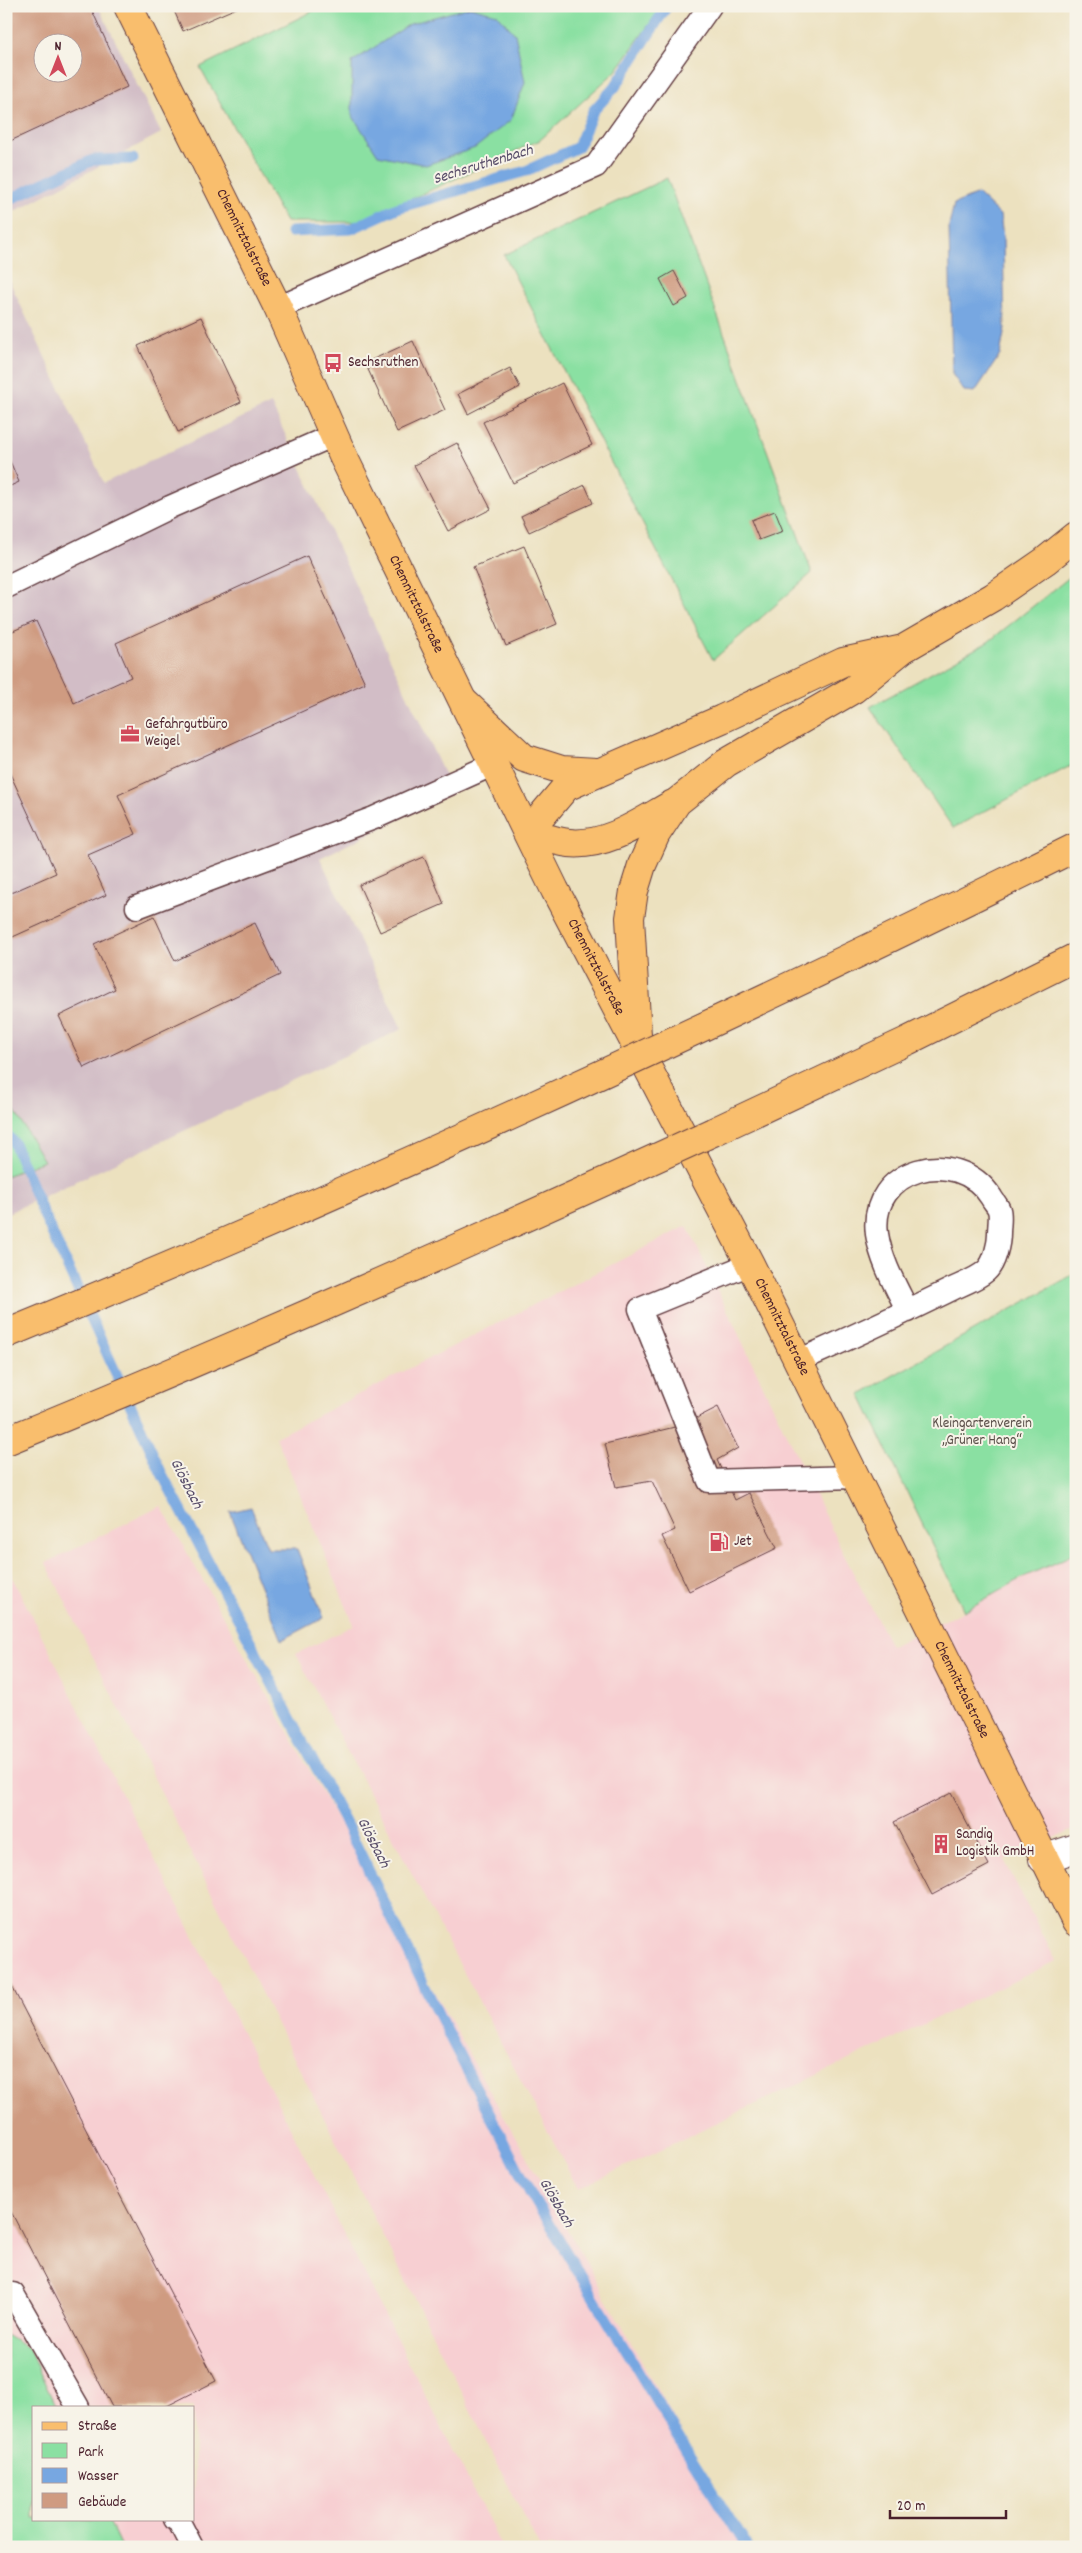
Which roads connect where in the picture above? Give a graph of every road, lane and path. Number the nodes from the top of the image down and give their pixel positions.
1 (128, 6) edge
2 (710, 6) edge
3 (278, 308) junction
4 (334, 435) junction
5 (1076, 536) edge
6 (6, 587) edge
7 (903, 649) junction
8 (464, 702) junction
9 (494, 764) junction
10 (597, 772) junction
11 (677, 802) junction
12 (528, 832) junction
13 (1074, 847) edge
14 (137, 906) dead end
15 (1076, 957) edge
16 (638, 1052) junction
17 (750, 1264) junction
18 (908, 1311) junction
19 (6, 1334) edge
20 (798, 1361) junction
21 (6, 1441) edge
22 (856, 1477) junction
23 (1076, 1848) edge
24 (1043, 1859) junction
25 (1076, 1922) edge
26 (8, 2291) edge
27 (77, 2406) edge
28 (178, 2520) edge
29 (192, 2547) edge

1 - 3 main road, Chemnitztalstraße
2 - 3 lane
3 - 4 main road, Chemnitztalstraße
4 - 6 lane
4 - 8 main road, Chemnitztalstraße
5 - 7 main road
7 - 10 main road
7 - 11 main road
8 - 9 main road, Chemnitztalstraße
8 - 10 main road
9 - 12 main road, Chemnitztalstraße
9 - 14 lane
10 - 12 main road
11 - 12 main road
11 - 16 main road
12 - 16 main road, Chemnitztalstraße
13 - 19 main road, bridge
15 - 21 main road, bridge
16 - 17 main road, Chemnitztalstraße
17 - 20 main road, Chemnitztalstraße
17 - 22 lane
18 - 18 lane
18 - 20 lane
20 - 22 main road, Chemnitztalstraße
22 - 24 main road, Chemnitztalstraße
23 - 24 street
24 - 25 main road, Chemnitztalstraße
26 - 27 lane
28 - 29 lane

